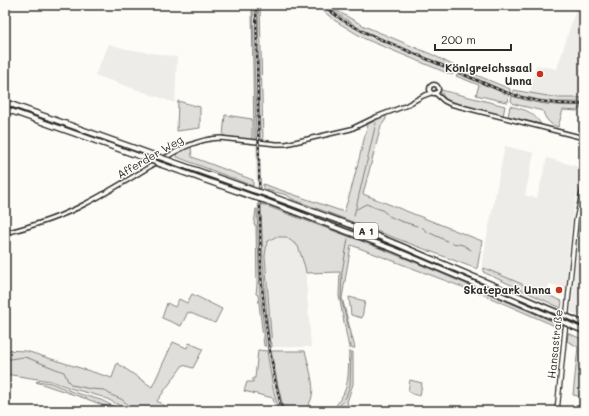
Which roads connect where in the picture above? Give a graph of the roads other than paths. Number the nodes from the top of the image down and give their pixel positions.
1 (429, 89) junction
2 (438, 90) junction
3 (433, 93) junction
4 (423, 96) junction
5 (442, 100) junction
6 (5, 102) edge
7 (5, 109) edge
8 (584, 138) edge
9 (584, 184) edge
10 (5, 233) edge
11 (584, 324) edge
12 (584, 331) edge
13 (557, 411) edge

1 - 2 street
1 - 3 street
1 - 4 street, Afferder Weg
2 - 3 street
2 - 5 street
3 - 4 street, Afferder Weg
3 - 5 street
4 - 10 street, Afferder Weg
5 - 8 street
6 - 11 highway, A 1, bridge
7 - 12 highway, A 1, bridge
9 - 13 main road, Hansastraße

